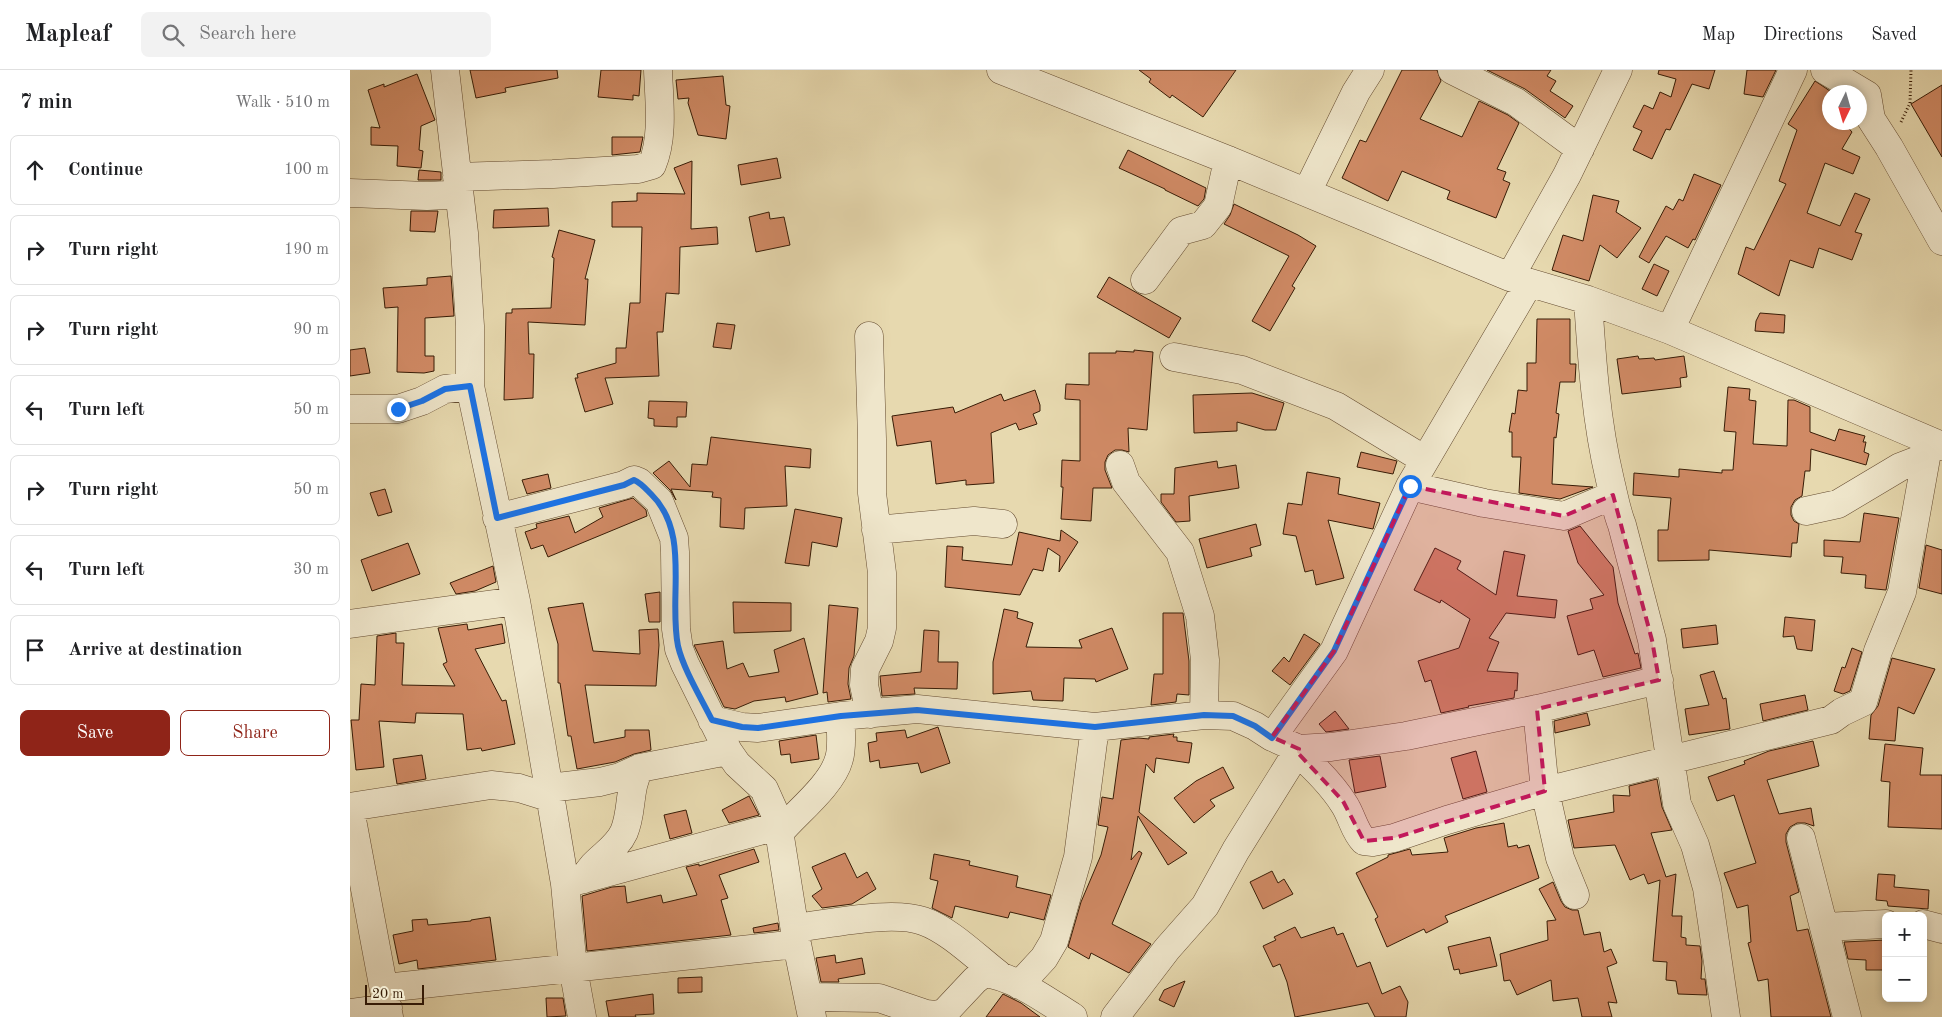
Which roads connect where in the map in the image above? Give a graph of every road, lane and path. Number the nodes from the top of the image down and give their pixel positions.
1 (446, 70) edge
2 (658, 70) edge
3 (1001, 70) edge
4 (1370, 70) edge
5 (1452, 70) edge
6 (1793, 70) edge
7 (1825, 70) edge
8 (1911, 70) edge
9 (1610, 73) edge
10 (1889, 147) junction
11 (1580, 148) junction
12 (1228, 160) junction
13 (458, 184) junction
14 (1306, 192) junction
15 (350, 193) edge
16 (1942, 241) edge
17 (1146, 280) dead end
18 (1519, 280) junction
19 (1588, 300) junction
20 (1670, 330) junction
21 (869, 336) dead end
22 (1174, 357) dead end
23 (470, 386) junction
24 (350, 409) edge
25 (1932, 448) edge
26 (1425, 460) junction
27 (1120, 465) dead end
28 (1410, 486) junction
29 (1613, 495) junction
30 (1806, 511) dead end
31 (497, 518) junction
32 (1003, 524) dead end
33 (876, 530) junction
34 (516, 601) junction
35 (350, 624) edge
36 (1659, 680) junction
37 (1537, 709) junction
38 (870, 714) junction
39 (1204, 715) junction
40 (841, 716) junction
41 (712, 720) junction
42 (1095, 727) junction
43 (1272, 738) junction
44 (1298, 750) junction
45 (728, 751) junction
46 (1671, 759) junction
47 (640, 768) junction
48 (1545, 791) junction
49 (550, 793) junction
50 (350, 808) edge
51 (779, 829) junction
52 (1802, 838) dead end
53 (575, 882) junction
54 (1575, 895) dead end
55 (1882, 924) edge
56 (1927, 925) edge
57 (1824, 927) junction
58 (1942, 929) edge
59 (796, 936) junction
60 (573, 968) junction
61 (1009, 980) junction
62 (387, 1004) edge
63 (810, 1007) edge
64 (350, 1013) edge
65 (582, 1017) edge
66 (1073, 1017) edge
67 (1114, 1017) edge
68 (1726, 1017) edge
69 (1847, 1017) edge

1 - 13 street
2 - 13 street
3 - 12 street
4 - 14 street
5 - 11 street
6 - 20 street
7 - 10 street
8 - 10 path
9 - 11 street
10 - 16 street
11 - 18 street
12 - 14 street
12 - 17 street
13 - 15 street
13 - 23 street
14 - 18 street
18 - 19 street
18 - 26 street
19 - 20 street
19 - 29 street
20 - 25 street
21 - 33 street
22 - 26 street
23 - 24 street
23 - 31 street
25 - 30 street
25 - 46 street
26 - 28 street
27 - 39 street
28 - 29 street
28 - 43 street
29 - 36 street
31 - 34 street
31 - 41 street
32 - 33 street
33 - 38 street
34 - 35 street
34 - 49 street
36 - 37 street
36 - 46 street
37 - 44 street
37 - 48 street
38 - 40 street
38 - 42 street
39 - 42 street
39 - 43 street
40 - 41 street
40 - 51 street
41 - 45 street
42 - 61 street
43 - 44 street
44 - 48 street
44 - 67 street
45 - 47 street
45 - 51 street
46 - 48 street
46 - 68 street
47 - 49 street
47 - 53 street
48 - 54 street
49 - 50 street
49 - 53 street
50 - 62 street
51 - 53 street
51 - 59 street
52 - 57 street
53 - 60 street
55 - 57 street
56 - 58 street
57 - 69 street
59 - 60 street
59 - 61 street
59 - 63 street
60 - 62 street
60 - 65 street
61 - 63 street
61 - 66 street
62 - 64 street

